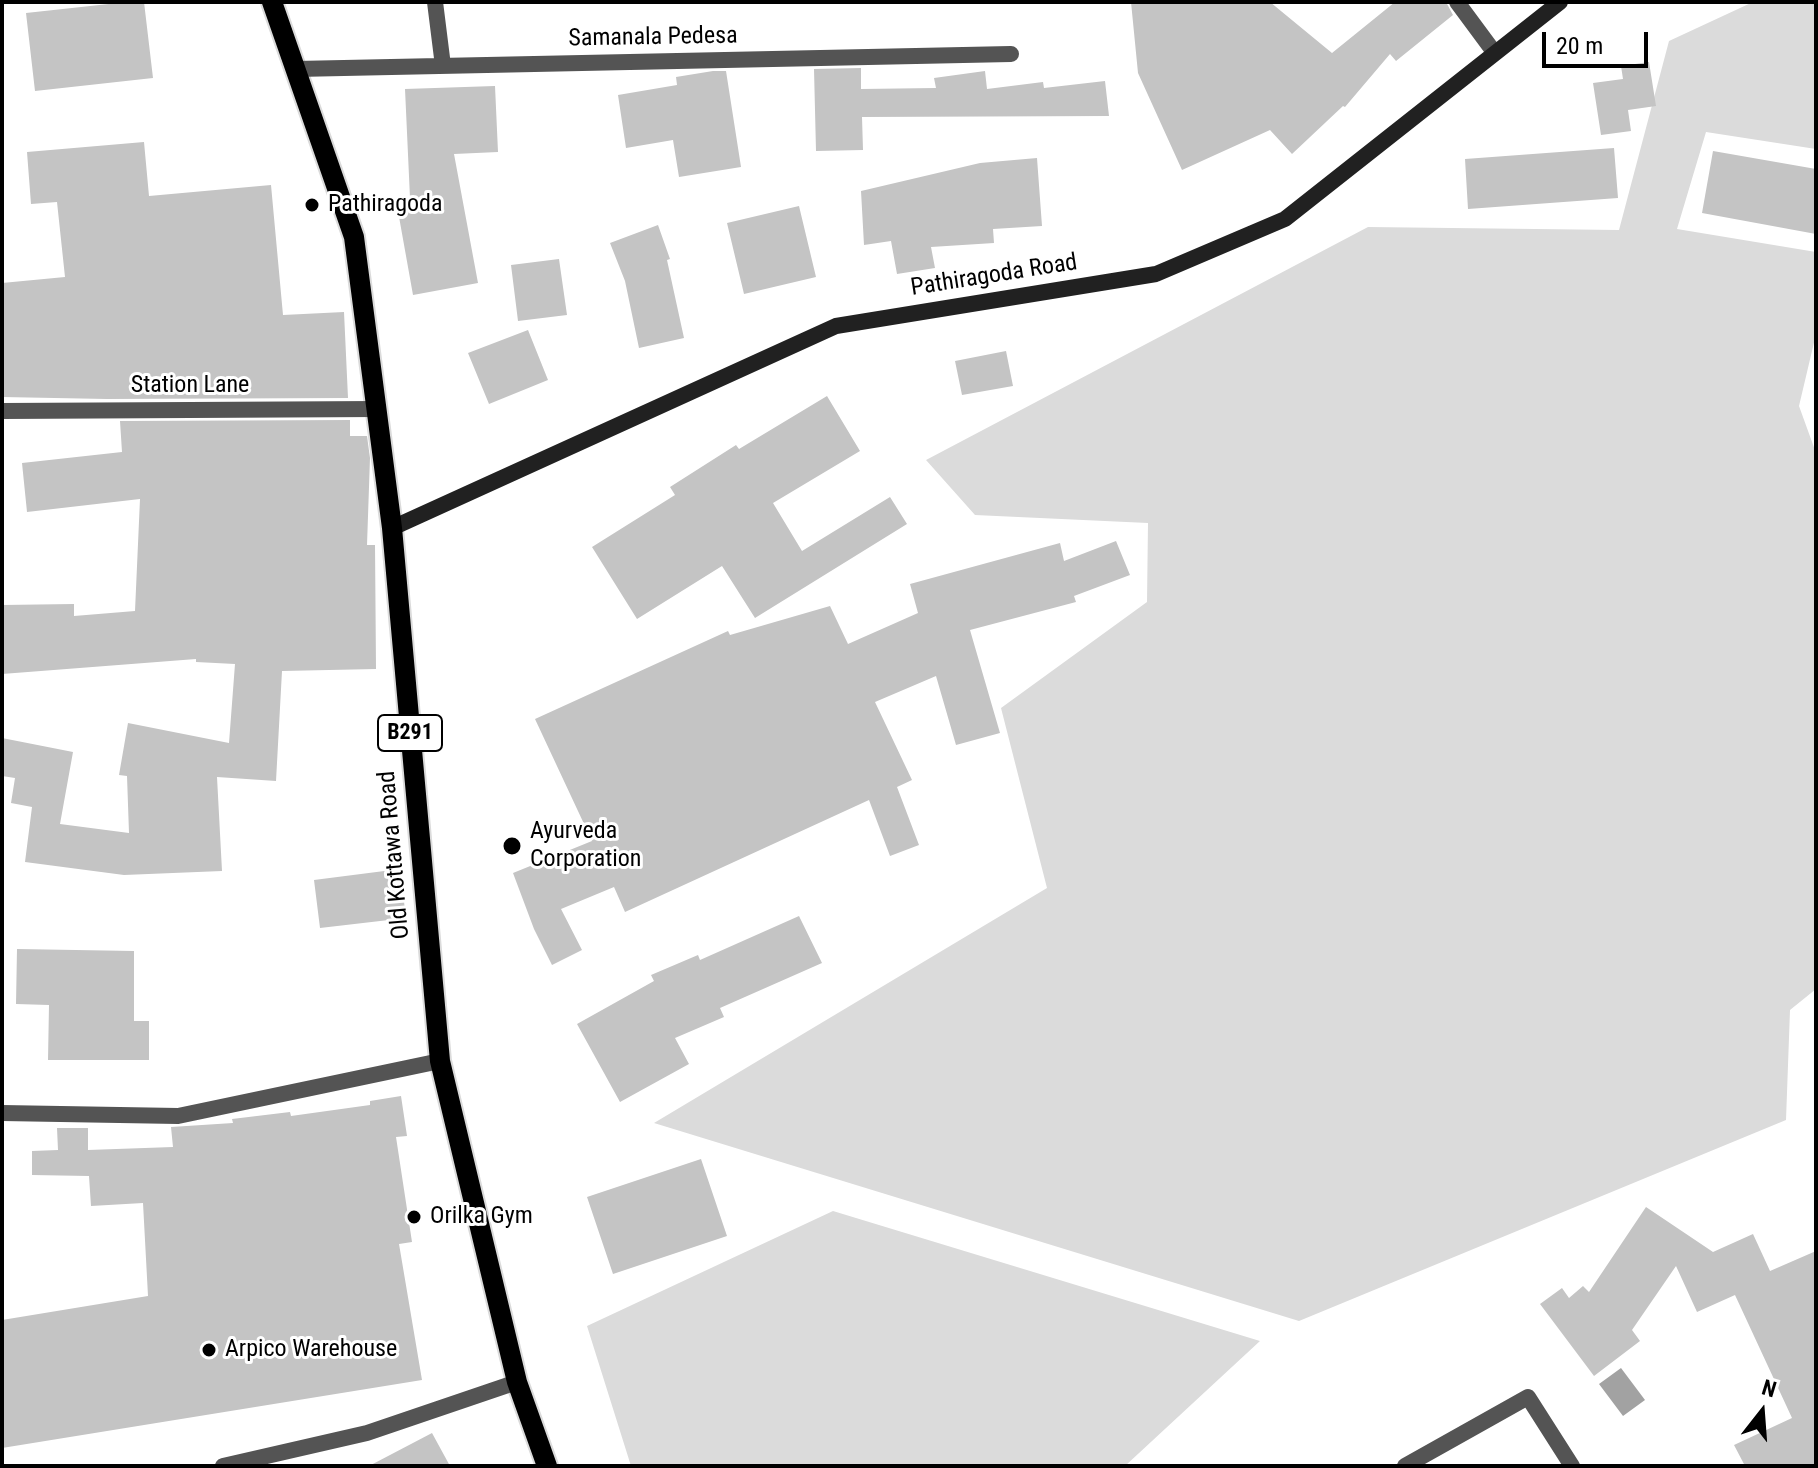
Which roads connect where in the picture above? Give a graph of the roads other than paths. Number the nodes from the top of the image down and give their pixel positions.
1 (272, 2) edge
2 (435, 2) edge
3 (1457, 2) edge
4 (1560, 2) edge
5 (1494, 52) junction
6 (1011, 54) dead end
7 (443, 66) junction
8 (296, 69) junction
9 (378, 409) junction
10 (2, 411) edge
11 (392, 528) junction
12 (440, 1061) junction
13 (2, 1113) edge
14 (517, 1382) junction
15 (223, 1466) edge
16 (547, 1466) edge
17 (1405, 1466) edge
18 (1572, 1466) edge

1 - 8 main road, Old Kottawa Road / B291
2 - 7 street
3 - 5 street
4 - 5 street, Pathiragoda Road
5 - 11 street, Pathiragoda Road
6 - 7 street, Samanala Pedesa
7 - 8 street, Samanala Pedesa
8 - 9 main road, Old Kottawa Road / B291
9 - 10 street, Station Lane
9 - 11 main road, Old Kottawa Road / B291
11 - 12 main road, Old Kottawa Road / B291
12 - 13 street
12 - 14 main road, Old Kottawa Road / B291
14 - 15 street
14 - 16 main road, Old Kottawa Road / B291
17 - 18 street

